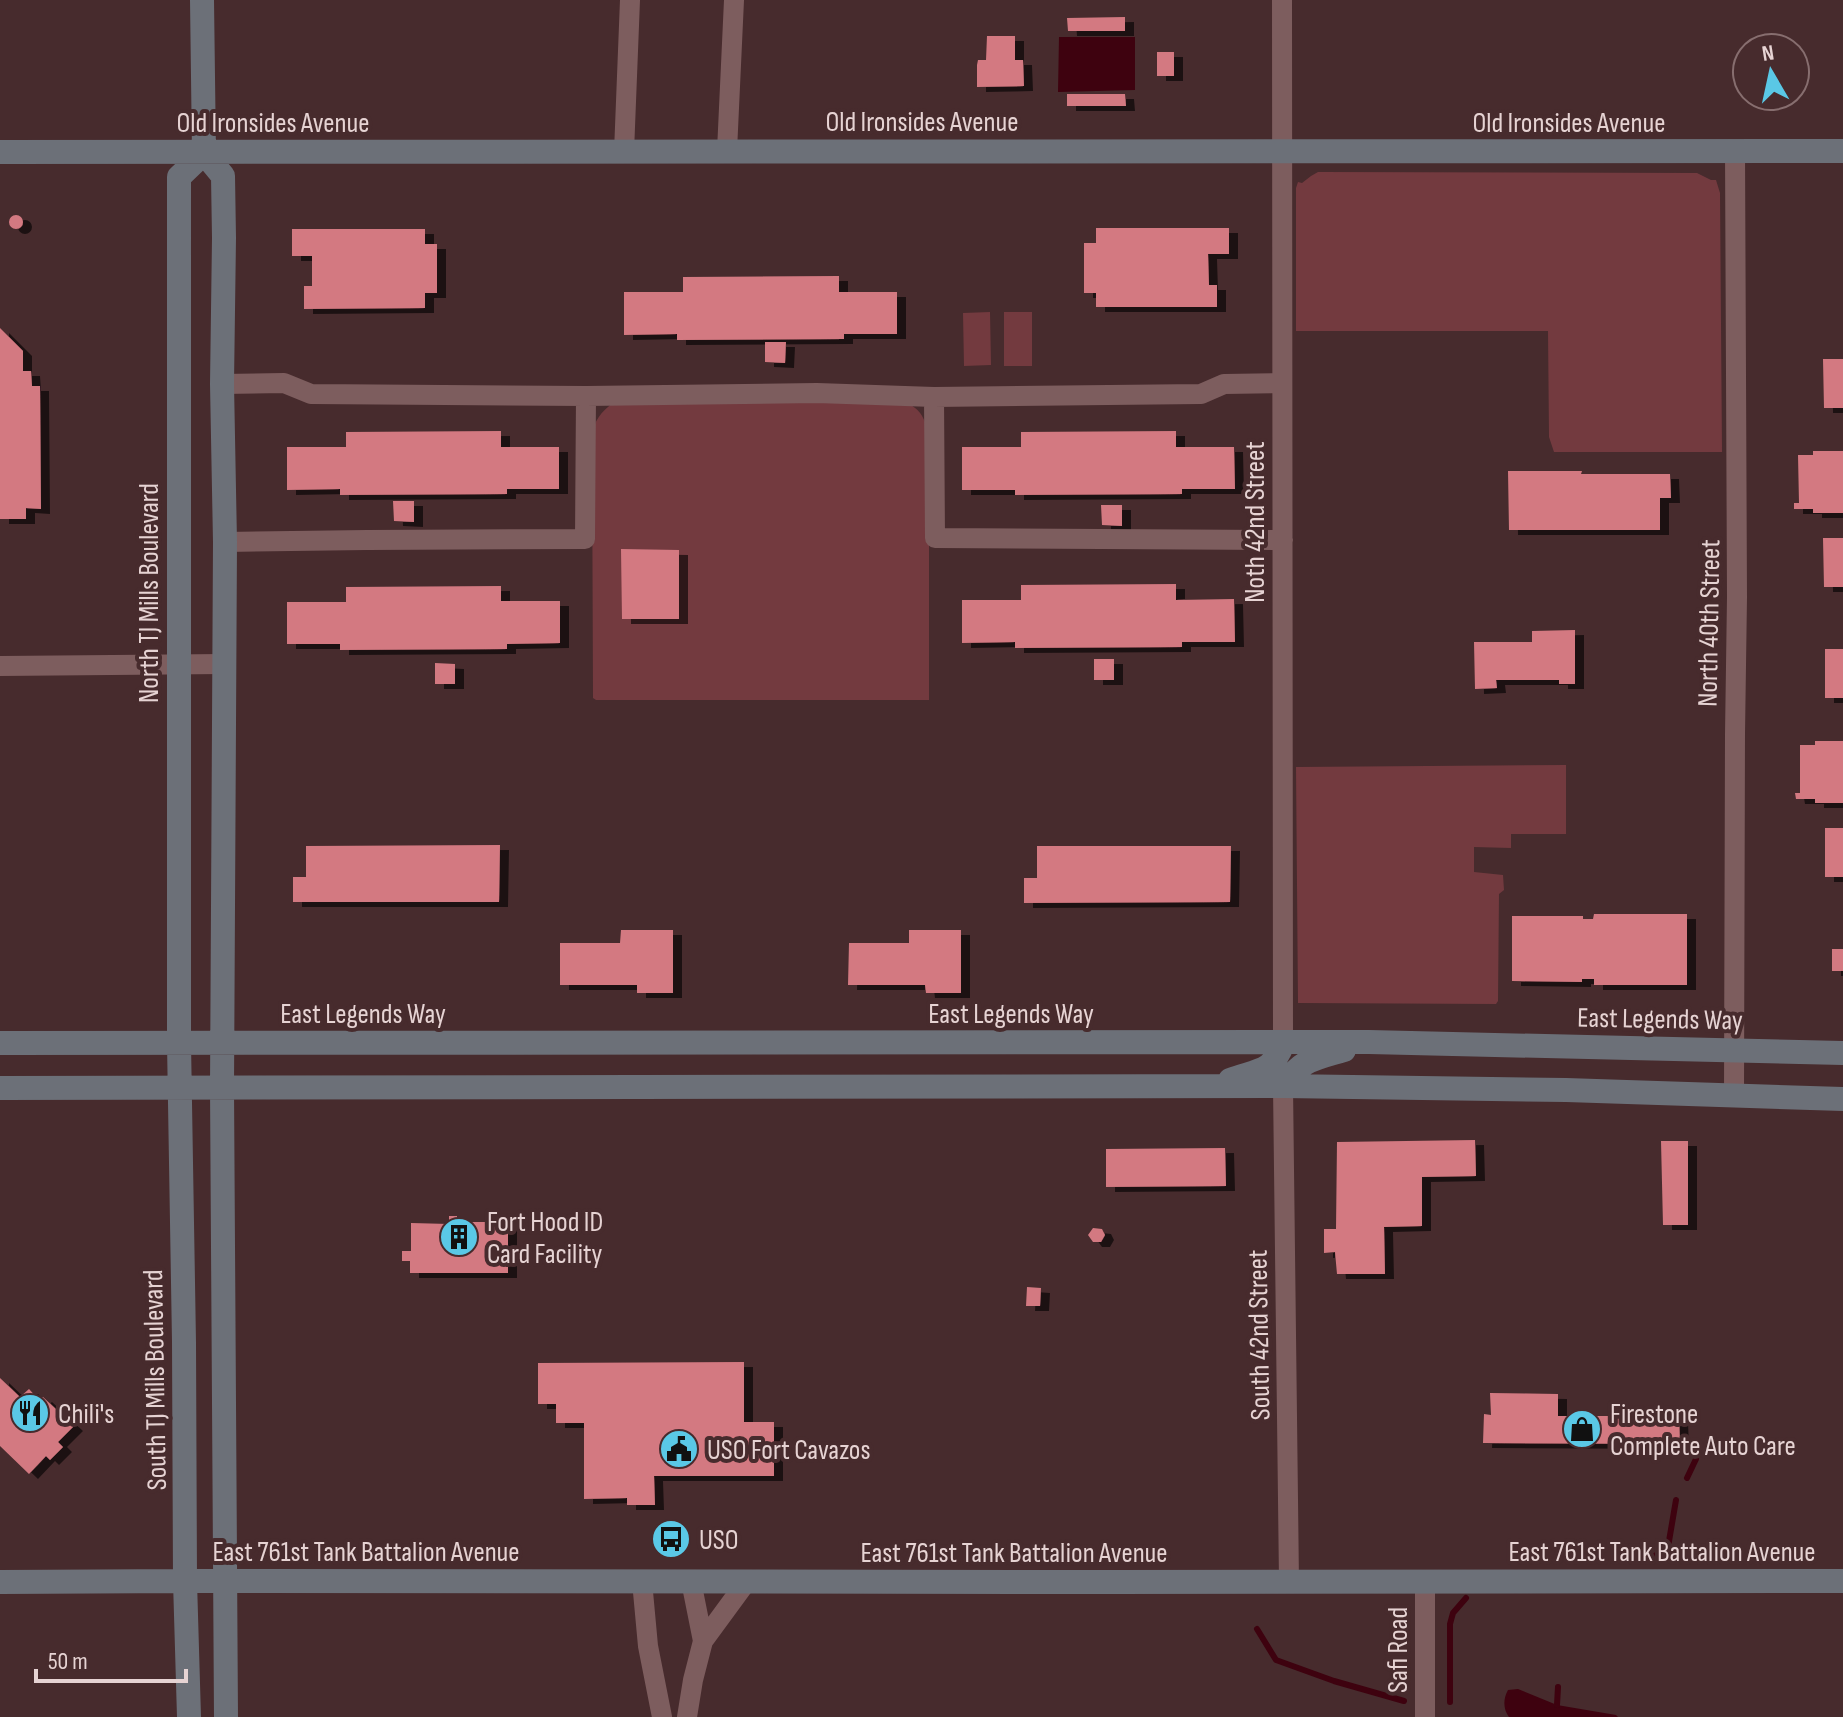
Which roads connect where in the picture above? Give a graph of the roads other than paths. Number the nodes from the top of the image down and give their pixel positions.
1 (202, 0) edge
2 (630, 0) edge
3 (734, 0) edge
4 (1282, 0) edge
5 (727, 151) junction
6 (1735, 151) junction
7 (1843, 151) edge
8 (0, 152) edge
9 (624, 152) junction
10 (1282, 152) junction
11 (204, 153) junction
12 (1282, 383) junction
13 (222, 384) junction
14 (586, 396) junction
15 (934, 397) junction
16 (1283, 540) junction
17 (225, 542) junction
18 (178, 664) junction
19 (224, 664) junction
20 (0, 666) edge
21 (1369, 1042) junction
22 (0, 1043) edge
23 (179, 1043) junction
24 (1283, 1043) junction
25 (222, 1044) junction
26 (1735, 1049) junction
27 (1843, 1053) edge
28 (1210, 1086) junction
29 (1283, 1086) junction
30 (0, 1088) edge
31 (222, 1088) junction
32 (180, 1089) junction
33 (1734, 1095) junction
34 (1843, 1099) edge
35 (185, 1581) junction
36 (224, 1581) junction
37 (642, 1581) junction
38 (691, 1581) junction
39 (747, 1581) junction
40 (1843, 1581) edge
41 (0, 1582) edge
42 (1289, 1582) junction
43 (1425, 1582) junction
44 (703, 1641) junction
45 (189, 1717) edge
46 (226, 1717) edge
47 (662, 1717) edge
48 (687, 1717) edge
49 (1425, 1717) edge

1 - 11 street
2 - 9 street
3 - 5 street
4 - 10 street, Noth 42nd Street
5 - 9 street, Old Ironsides Avenue
5 - 10 street, Old Ironsides Avenue
6 - 7 street, Old Ironsides Avenue
6 - 10 street, Old Ironsides Avenue
6 - 26 street, North 40th Street
8 - 11 street, Old Ironsides Avenue
9 - 11 street, Old Ironsides Avenue
10 - 12 street, Noth 42nd Street
11 - 13 street
11 - 18 street, North TJ Mills Boulevard
12 - 15 street
12 - 16 street, Noth 42nd Street
13 - 14 street
13 - 17 street
14 - 15 street
14 - 17 street
15 - 16 street
16 - 24 street, Noth 42nd Street
17 - 19 street
18 - 19 street
18 - 20 street
18 - 23 street, North TJ Mills Boulevard
19 - 25 street
21 - 24 street, East Legends Way
21 - 26 street, East Legends Way
21 - 29 street
22 - 23 street, East Legends Way
23 - 25 street, East Legends Way
23 - 32 street, South TJ Mills Boulevard
24 - 25 street, East Legends Way
24 - 28 street
25 - 31 street
26 - 27 street, East Legends Way
26 - 33 street, North 40th Street
28 - 29 street
28 - 31 street
29 - 33 street
29 - 42 street, South 42nd Street
30 - 32 street
31 - 32 street
31 - 36 street
32 - 35 street, South TJ Mills Boulevard
33 - 34 street
35 - 36 street, East 761st Tank Battalion Avenue
35 - 41 street, East 761st Tank Battalion Avenue
35 - 45 street, South TJ Mills Boulevard
36 - 37 street, East 761st Tank Battalion Avenue
36 - 46 street
37 - 38 street, East 761st Tank Battalion Avenue
37 - 47 street
38 - 39 street, East 761st Tank Battalion Avenue
38 - 44 street
39 - 42 street, East 761st Tank Battalion Avenue
39 - 44 street
40 - 43 street, East 761st Tank Battalion Avenue
42 - 43 street, East 761st Tank Battalion Avenue
43 - 49 street, Safi Road
44 - 48 street

